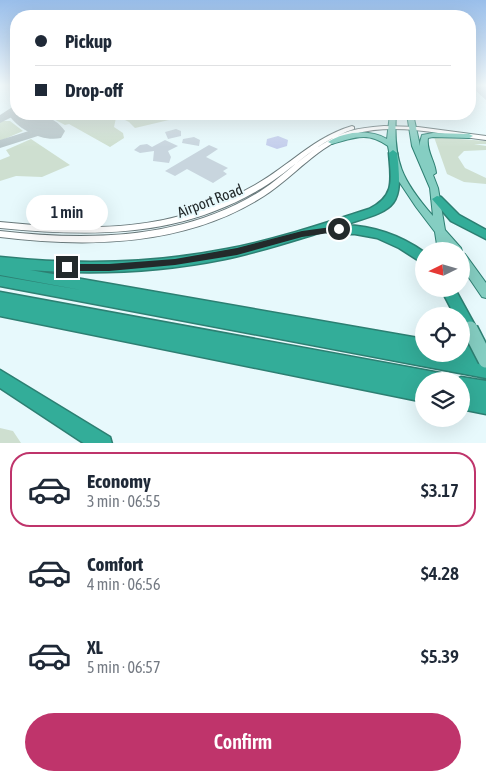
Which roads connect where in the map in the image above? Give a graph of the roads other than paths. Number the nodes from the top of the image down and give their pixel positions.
1 (393, 120) edge
2 (410, 120) edge
3 (392, 127) junction
4 (411, 128) junction
5 (469, 136) junction
6 (486, 136) edge
7 (332, 142) junction
8 (392, 150) junction
9 (432, 182) junction
10 (437, 199) junction
11 (0, 225) edge
12 (440, 231) junction
13 (0, 234) edge
14 (302, 234) junction
15 (486, 235) edge
16 (442, 242) edge
17 (449, 242) edge
18 (415, 253) edge
19 (0, 262) edge
20 (470, 269) edge
21 (0, 270) edge
22 (0, 281) edge
23 (486, 293) edge
24 (0, 298) edge
25 (0, 310) edge
26 (470, 330) edge
27 (415, 344) edge
28 (470, 355) edge
29 (486, 359) edge
30 (486, 370) edge
31 (415, 376) edge
32 (0, 378) edge
33 (470, 387) edge
34 (486, 390) edge
35 (415, 391) edge
36 (470, 402) edge
37 (486, 405) edge
38 (101, 443) edge

1 - 3 main road
2 - 4 main road
3 - 4 street, Airport Road
3 - 7 street, Airport Road
3 - 8 main road
3 - 11 street, Airport Road
4 - 5 street
4 - 6 street, Airport Road
4 - 9 main road
5 - 6 street
5 - 9 main road
7 - 8 main road
7 - 13 street, Airport Road
8 - 12 main road
8 - 14 highway
9 - 10 main road
10 - 12 main road
10 - 15 highway
12 - 16 main road
12 - 17 main road
14 - 18 highway
14 - 19 highway
20 - 23 main road
21 - 27 highway
22 - 30 highway
24 - 31 highway
25 - 35 highway
26 - 29 main road, bridge
28 - 29 highway
32 - 38 highway
33 - 34 highway
36 - 37 highway

